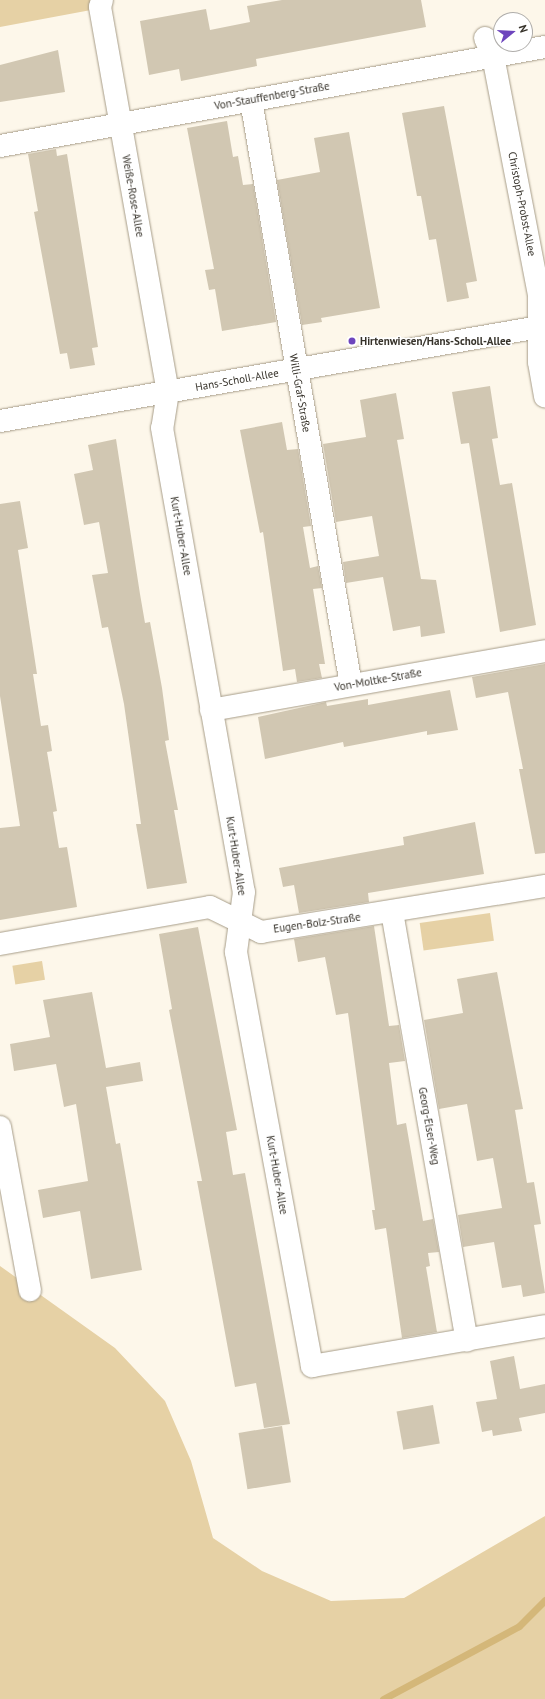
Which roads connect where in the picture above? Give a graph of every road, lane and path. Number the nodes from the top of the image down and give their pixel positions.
1 (102, 0) edge
2 (489, 47) junction
3 (545, 47) edge
4 (251, 100) junction
5 (121, 124) junction
6 (0, 146) edge
7 (542, 327) edge
8 (296, 370) junction
9 (168, 392) junction
10 (545, 396) edge
11 (0, 421) edge
12 (545, 651) edge
13 (351, 685) junction
14 (211, 710) junction
15 (545, 886) edge
16 (392, 912) junction
17 (240, 921) junction
18 (0, 944) edge
19 (0, 1127) edge
20 (30, 1290) dead end
21 (545, 1326) edge
22 (466, 1340) junction

1 - 5 street, Weiße-Rose-Allee
2 - 3 street, Von-Stauffenberg-Straße
2 - 4 street, Von-Stauffenberg-Straße
2 - 7 street, Christoph-Probst-Allee
4 - 5 street, Von-Stauffenberg-Straße
4 - 8 street, Willi-Graf-Straße
5 - 6 street, Von-Stauffenberg-Straße
5 - 9 street, Weiße-Rose-Allee
7 - 8 street, Hans-Scholl-Allee
7 - 10 street, Christoph-Probst-Allee
8 - 9 street, Hans-Scholl-Allee
8 - 13 street, Willi-Graf-Straße
9 - 11 street, Hans-Scholl-Allee
9 - 14 street, Kurt-Huber-Allee
12 - 13 street, Von-Moltke-Straße
13 - 14 street, Von-Moltke-Straße
14 - 17 street, Kurt-Huber-Allee
15 - 16 street, Eugen-Bolz-Straße
16 - 17 street, Eugen-Bolz-Straße
16 - 22 street, Georg-Elser-Weg
17 - 18 street, Eugen-Bolz-Straße
17 - 22 street, Kurt-Huber-Allee
19 - 20 street
21 - 22 street

